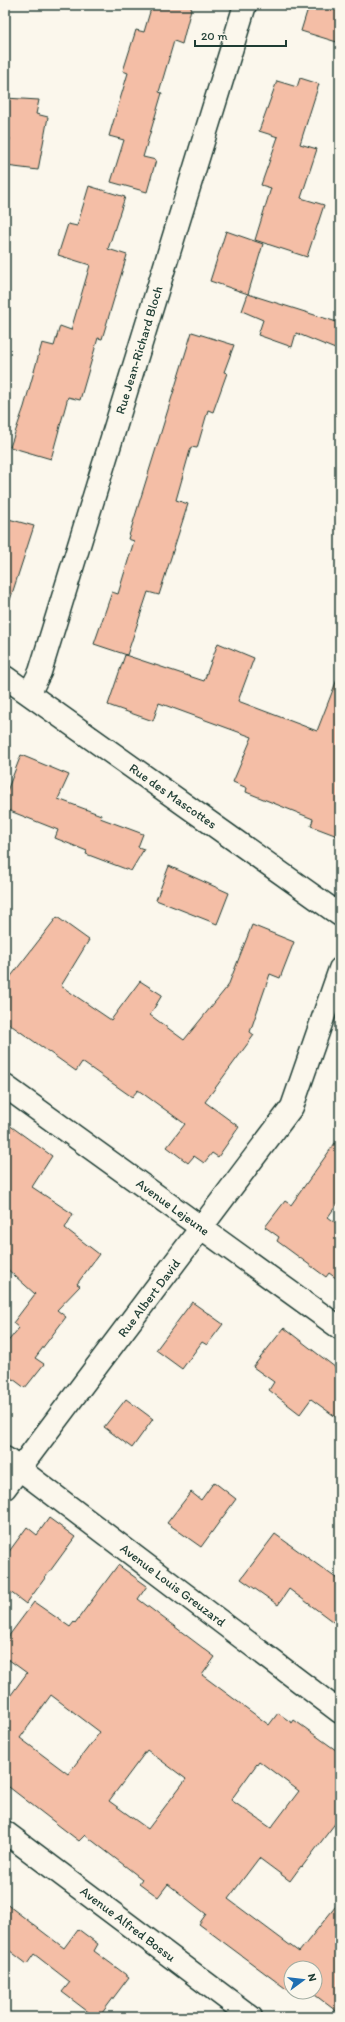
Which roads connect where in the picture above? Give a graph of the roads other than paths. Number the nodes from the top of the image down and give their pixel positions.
1 (245, 5) edge
2 (5, 677) edge
3 (29, 694) junction
4 (340, 915) edge
5 (340, 969) edge
6 (5, 1086) edge
7 (202, 1228) junction
8 (340, 1328) edge
9 (12, 1463) edge
10 (5, 1488) edge
11 (340, 1712) edge
12 (5, 1832) edge
13 (250, 2017) edge

1 - 3 street, Rue Jean-Richard Bloch
2 - 3 street, Rue des Mascottes
3 - 4 street, Rue des Mascottes
5 - 7 street, Rue Albert David
6 - 7 street, Avenue Lejeune
7 - 8 street, Avenue Lejeune
7 - 9 street, Rue Albert David
9 - 10 street, Rue Albert David
9 - 11 street, Avenue Louis Greuzard
12 - 13 street, Avenue Alfred Bossu

